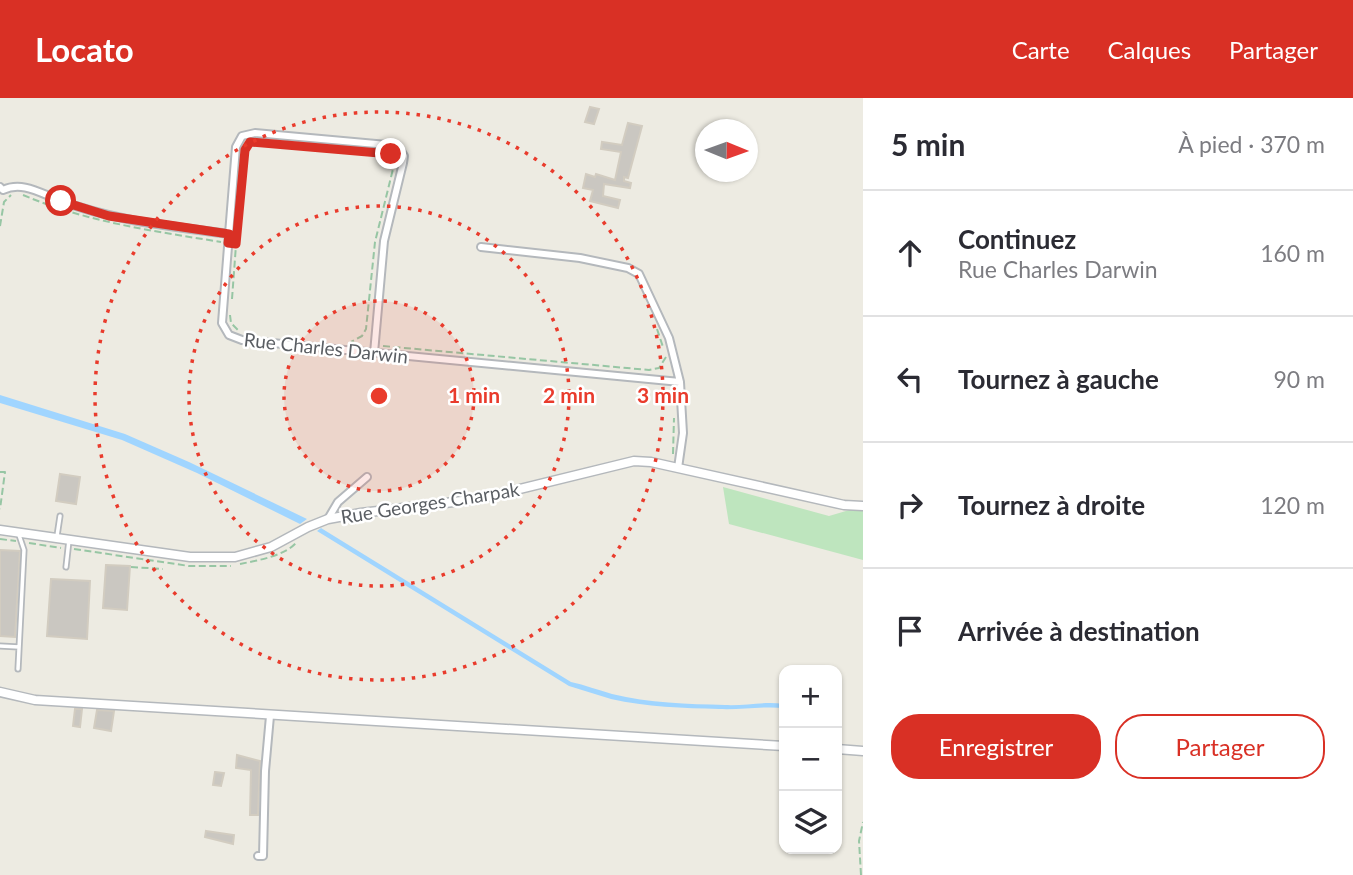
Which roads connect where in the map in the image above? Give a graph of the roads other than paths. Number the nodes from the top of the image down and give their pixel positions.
1 (1, 190) edge
2 (229, 234) junction
3 (481, 247) dead end
4 (374, 353) junction
5 (680, 382) junction
6 (677, 468) junction
7 (367, 477) dead end
8 (863, 506) edge
9 (60, 516) dead end
10 (328, 519) junction
11 (0, 530) edge
12 (18, 533) junction
13 (56, 538) junction
14 (69, 540) junction
15 (66, 566) dead end
16 (0, 646) edge
17 (19, 647) junction
18 (18, 669) dead end
19 (0, 692) edge
20 (270, 716) junction
21 (779, 746) edge
22 (842, 749) edge
23 (863, 751) edge
24 (258, 856) dead end

1 - 2 street
2 - 4 street, Rue Charles Darwin
2 - 4 street, Rue Charles Darwin
3 - 5 street
4 - 5 street, Rue Charles Darwin
5 - 6 street
6 - 8 street, Rue Georges Charpak
6 - 10 street, Rue Georges Charpak
7 - 10 street
9 - 13 lane
10 - 14 street, Rue Georges Charpak
11 - 12 street, Rue Georges Charpak
12 - 13 street, Rue Georges Charpak
12 - 17 lane
13 - 14 street, Rue Georges Charpak
14 - 15 lane
16 - 17 lane
17 - 18 lane
19 - 20 street
20 - 21 street
20 - 24 street
22 - 23 street

